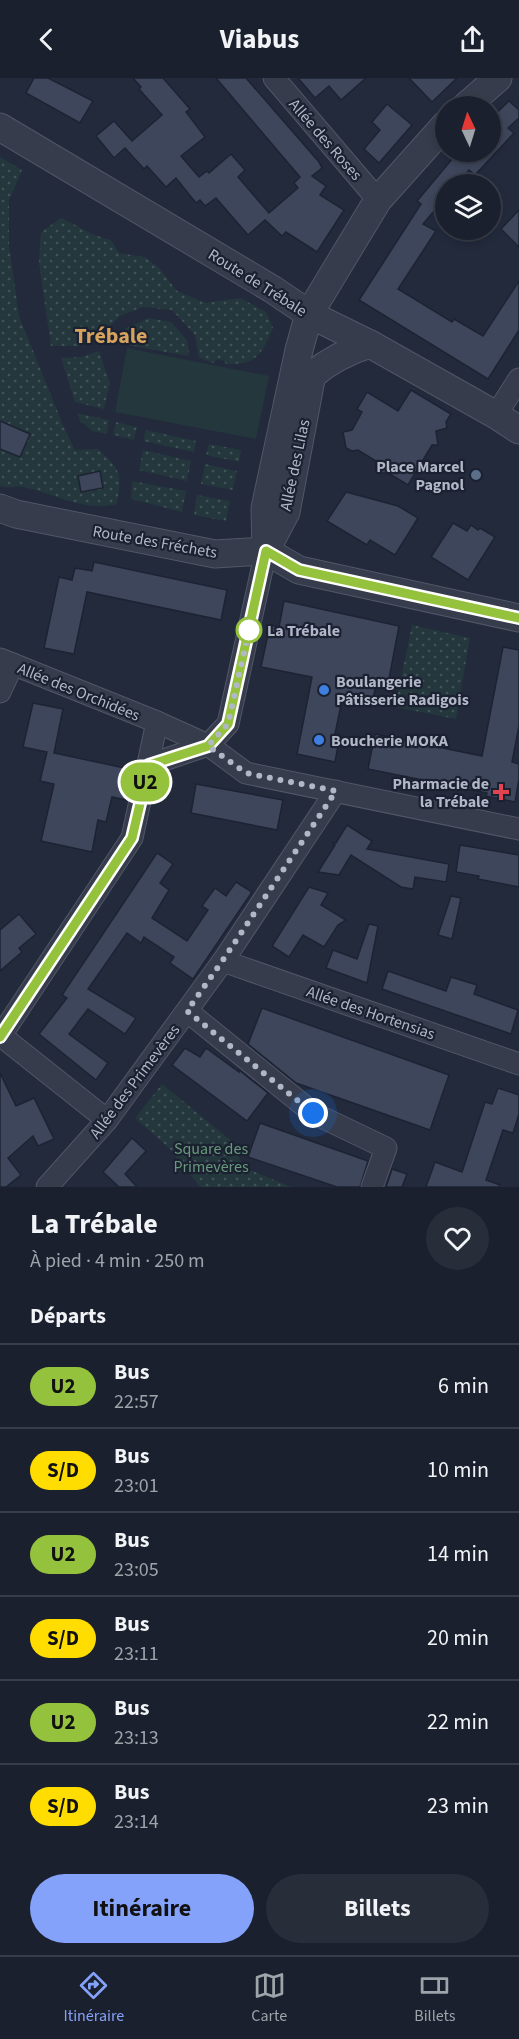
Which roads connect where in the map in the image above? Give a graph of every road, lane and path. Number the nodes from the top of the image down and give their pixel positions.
1 (274, 78) edge
2 (498, 78) edge
3 (477, 96) edge
4 (0, 127) edge
5 (435, 136) edge
6 (378, 200) junction
7 (309, 314) junction
8 (370, 344) junction
9 (312, 375) junction
10 (519, 379) edge
11 (496, 415) junction
12 (519, 430) edge
13 (0, 508) edge
14 (266, 551) junction
15 (519, 618) edge
16 (6, 662) edge
17 (0, 692) edge
18 (157, 722) junction
19 (208, 746) junction
20 (149, 765) junction
21 (336, 791) junction
22 (519, 829) edge
23 (223, 960) junction
24 (187, 1011) junction
25 (0, 1036) edge
26 (519, 1064) edge
27 (107, 1120) junction
28 (58, 1183) edge
29 (372, 1187) edge

1 - 6 street, Allée des Roses
2 - 3 street
4 - 7 street, Route de Trébale
5 - 6 street, Allée des Lilas
6 - 7 street, Allée des Lilas
7 - 8 street, Route de Trébale
7 - 9 street, Allée des Lilas
7 - 14 street, Allée des Lilas
8 - 9 street
8 - 11 street, Route de Trébale
9 - 14 street, Allée des Lilas
10 - 11 street
11 - 12 street, Route de Trébale
13 - 14 street, Route des Fréchets
14 - 15 street
14 - 19 street
16 - 17 street
16 - 18 street, Allée des Orchidées
18 - 19 street, Allée des Orchidées
18 - 20 street
19 - 20 street
19 - 21 street
20 - 25 street
21 - 22 street
21 - 23 street, Allée des Primevères
23 - 24 street, Allée des Primevères
23 - 26 street, Allée des Hortensias
24 - 27 street, Allée des Primevères
24 - 29 street
25 - 27 street
27 - 28 street, Allée des Primevères

